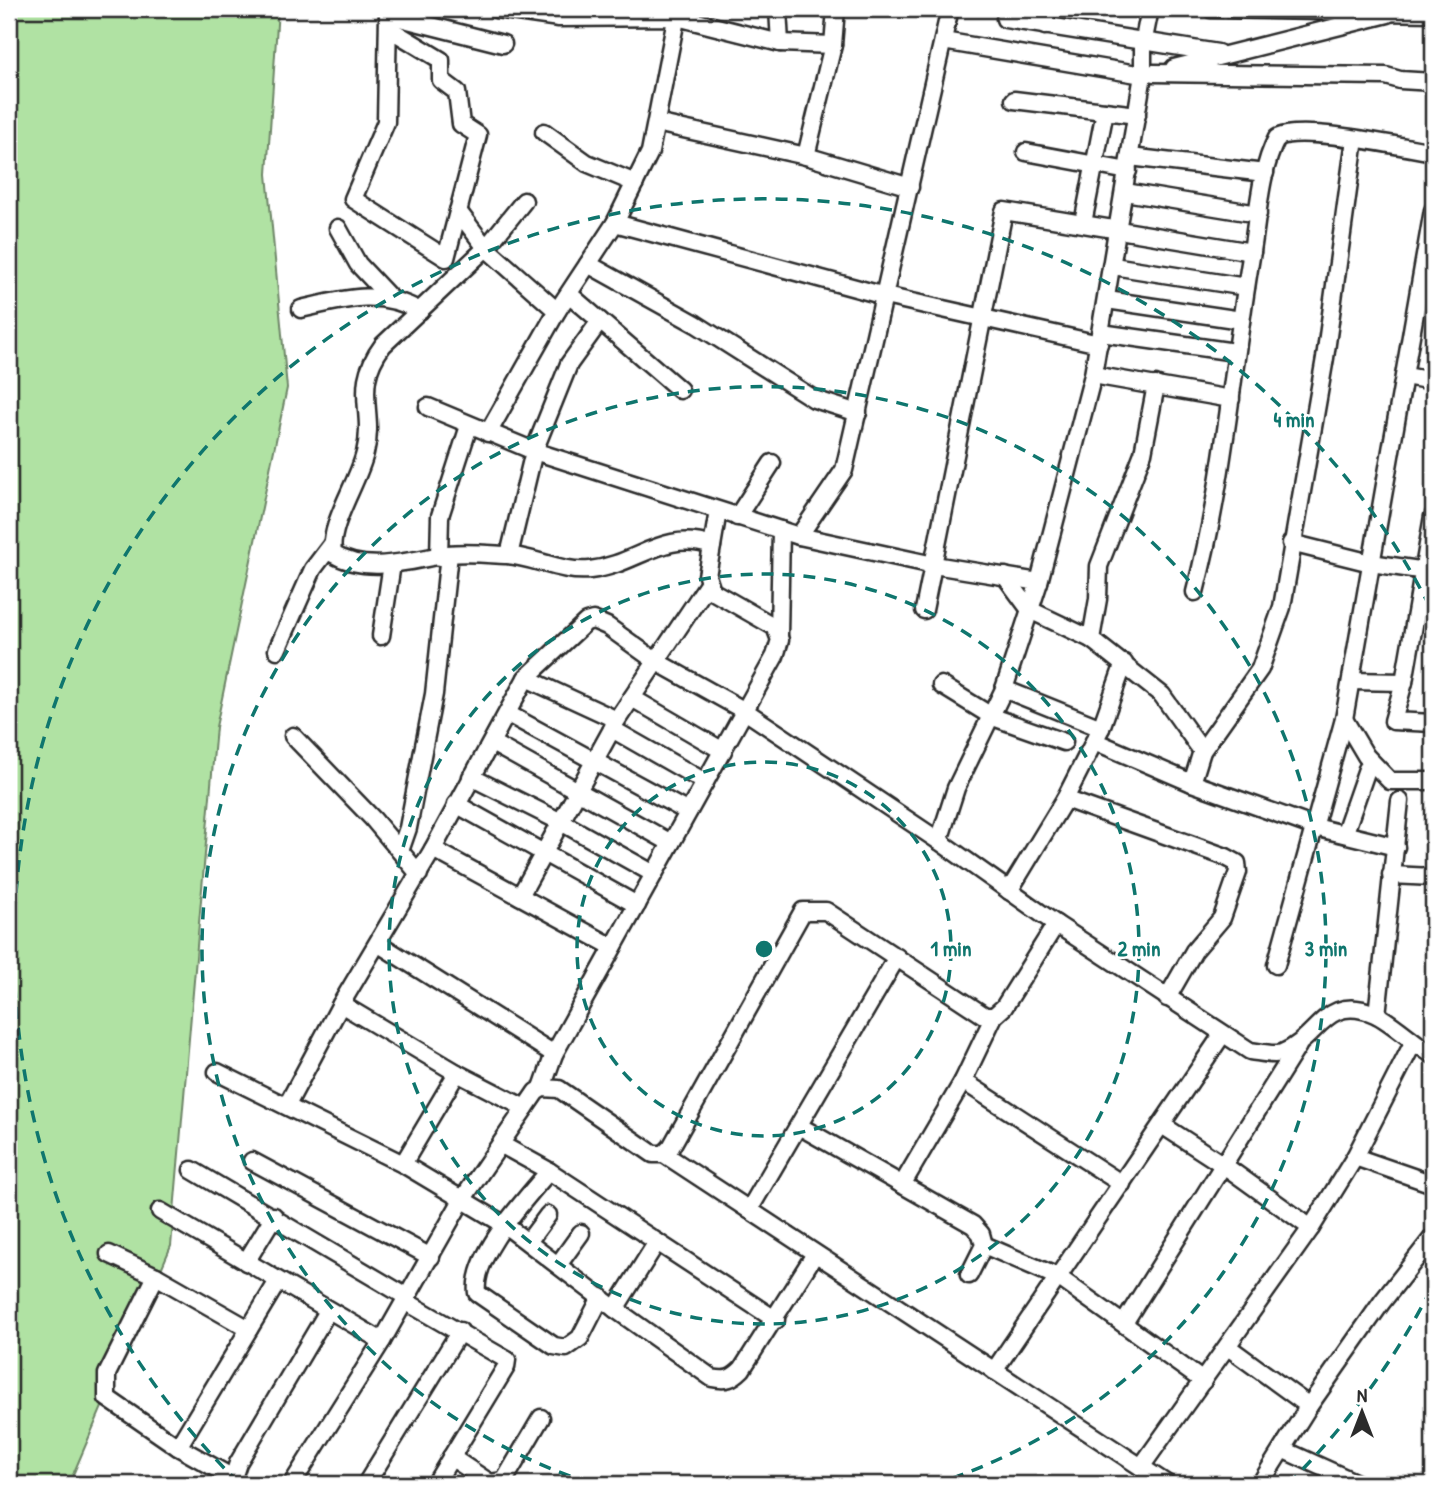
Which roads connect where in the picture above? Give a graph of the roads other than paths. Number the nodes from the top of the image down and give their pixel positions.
1 (496, 9) edge
2 (778, 9) edge
3 (836, 9) edge
4 (950, 9) edge
5 (1048, 9) edge
6 (1150, 9) edge
7 (1212, 9) edge
8 (1303, 10) edge
9 (678, 13) edge
10 (1433, 13) edge
11 (1007, 14) edge
12 (1388, 14) junction
13 (389, 17) edge
14 (1045, 26) junction
15 (943, 41) junction
16 (780, 43) junction
17 (503, 44) dead end
18 (1143, 44) junction
19 (833, 45) junction
20 (1000, 49) junction
21 (1228, 54) junction
22 (1143, 75) junction
23 (1433, 82) edge
24 (1014, 100) dead end
25 (1105, 111) junction
26 (1137, 115) junction
27 (656, 123) junction
28 (544, 132) dead end
29 (1354, 139) junction
30 (1026, 152) dead end
31 (1433, 152) edge
32 (806, 156) junction
33 (1094, 164) junction
34 (1129, 164) junction
35 (1265, 173) junction
36 (635, 183) junction
37 (909, 187) junction
38 (1125, 192) junction
39 (524, 201) dead end
40 (458, 211) junction
41 (1433, 211) edge
42 (1258, 214) junction
43 (615, 223) junction
44 (1083, 223) junction
45 (338, 228) dead end
46 (1119, 232) junction
47 (486, 248) junction
48 (1252, 252) junction
49 (588, 264) junction
50 (1113, 266) junction
51 (1246, 287) junction
52 (569, 294) junction
53 (885, 296) junction
54 (391, 298) junction
55 (1107, 300) junction
56 (300, 309) dead end
57 (420, 311) junction
58 (557, 311) junction
59 (985, 319) junction
60 (1241, 320) junction
61 (600, 321) junction
62 (1100, 339) junction
63 (1236, 352) junction
64 (1093, 375) junction
65 (1405, 376) junction
66 (1433, 381) edge
67 (1156, 385) junction
68 (680, 390) dead end
69 (1231, 399) junction
70 (428, 407) dead end
71 (858, 413) junction
72 (469, 426) junction
73 (488, 433) junction
74 (534, 451) junction
75 (772, 463) dead end
76 (718, 511) junction
77 (1433, 516) edge
78 (737, 517) junction
79 (781, 530) junction
80 (799, 536) junction
81 (1291, 543) junction
82 (332, 544) junction
83 (712, 546) junction
84 (444, 555) junction
85 (509, 555) junction
86 (1371, 563) junction
87 (392, 564) junction
88 (934, 565) junction
89 (1428, 570) edge
90 (1005, 576) junction
91 (1039, 582) junction
92 (708, 584) junction
93 (1195, 592) dead end
94 (923, 610) dead end
95 (1030, 610) junction
96 (779, 635) junction
97 (381, 636) dead end
98 (1091, 639) junction
99 (277, 650) dead end
100 (657, 662) junction
101 (1124, 663) junction
102 (526, 678) junction
103 (1351, 681) junction
104 (1404, 682) junction
105 (941, 685) dead end
106 (1004, 689) junction
107 (632, 698) junction
108 (745, 711) junction
109 (508, 713) junction
110 (993, 717) junction
111 (1344, 719) junction
112 (1433, 723) edge
113 (615, 725) junction
114 (1097, 734) junction
115 (293, 736) dead end
116 (1064, 742) dead end
117 (492, 743) junction
118 (723, 751) junction
119 (1202, 751) junction
120 (595, 761) junction
121 (1367, 769) dead end
122 (471, 777) junction
123 (1433, 781) edge
124 (705, 782) junction
125 (1192, 783) junction
126 (579, 789) junction
127 (1065, 799) junction
128 (1400, 801) dead end
129 (456, 804) junction
130 (688, 812) junction
131 (561, 822) junction
132 (1315, 827) junction
133 (1345, 832) junction
134 (939, 841) junction
135 (671, 843) junction
136 (1396, 847) junction
137 (433, 849) junction
138 (400, 851) junction
139 (542, 855) junction
140 (419, 874) junction
141 (654, 874) junction
142 (1391, 875) junction
143 (1433, 877) edge
144 (1009, 891) junction
145 (520, 896) junction
146 (636, 905) junction
147 (1056, 924) junction
148 (379, 944) junction
149 (613, 947) junction
150 (897, 957) junction
151 (1276, 965) dead end
152 (1167, 998) junction
153 (341, 1004) junction
154 (1377, 1015) junction
155 (994, 1016) junction
156 (1222, 1035) junction
157 (1301, 1041) junction
158 (1425, 1046) edge
159 (554, 1054) junction
160 (217, 1072) dead end
161 (457, 1073) junction
162 (963, 1081) junction
163 (542, 1088) junction
164 (288, 1105) junction
165 (525, 1108) junction
166 (1162, 1125) junction
167 (799, 1126) junction
168 (502, 1145) junction
169 (664, 1154) junction
170 (1354, 1157) junction
171 (252, 1161) dead end
172 (403, 1164) junction
173 (1225, 1166) junction
174 (192, 1170) dead end
175 (549, 1171) junction
176 (1122, 1184) junction
177 (1433, 1184) edge
178 (902, 1185) junction
179 (462, 1200) junction
180 (749, 1210) junction
181 (160, 1211) dead end
182 (548, 1215) dead end
183 (274, 1216) junction
184 (505, 1224) junction
185 (1311, 1228) junction
186 (581, 1233) dead end
187 (1433, 1237) edge
188 (528, 1242) junction
189 (657, 1242) junction
190 (984, 1245) junction
191 (109, 1254) dead end
192 (815, 1254) junction
193 (1428, 1255) edge
194 (246, 1262) junction
195 (427, 1263) junction
196 (558, 1265) junction
197 (969, 1275) dead end
198 (156, 1276) junction
199 (1058, 1278) junction
200 (278, 1281) junction
201 (408, 1296) junction
202 (601, 1297) junction
203 (615, 1309) junction
204 (328, 1311) junction
205 (776, 1320) junction
206 (1124, 1323) junction
207 (249, 1329) junction
208 (460, 1331) junction
209 (382, 1341) junction
210 (1228, 1347) junction
211 (994, 1371) junction
212 (1203, 1381) junction
213 (1309, 1406) junction
214 (541, 1418) dead end
215 (178, 1447) junction
216 (1284, 1450) junction
217 (451, 1457) junction
218 (1141, 1467) junction
219 (232, 1481) edge
220 (292, 1484) edge
221 (366, 1484) edge
222 (435, 1484) edge
223 (1167, 1484) edge
224 (1260, 1484) edge
225 (1359, 1484) edge

1 - 9 street
2 - 16 street
3 - 19 street
4 - 15 street
5 - 14 street
6 - 18 street
7 - 8 street
8 - 12 street
9 - 16 street
9 - 27 street
10 - 12 street
11 - 14 street
11 - 20 street
12 - 21 street
13 - 17 street
13 - 40 street
13 - 40 street
14 - 18 street
15 - 20 street
15 - 37 street
16 - 19 street
18 - 21 street
18 - 22 street
19 - 32 street
20 - 22 street
21 - 23 street
22 - 26 street
24 - 25 street
25 - 26 street
25 - 33 street
26 - 34 street
27 - 32 street
27 - 36 street
28 - 36 street
29 - 31 street
29 - 35 street
29 - 81 street
30 - 33 street
32 - 37 street
33 - 34 street
33 - 44 street
34 - 35 street
34 - 38 street
35 - 42 street
36 - 43 street
37 - 53 street
38 - 42 street
38 - 46 street
39 - 47 street
40 - 47 street
41 - 65 street
42 - 48 street
43 - 49 street
43 - 53 street
44 - 46 street
44 - 59 street
45 - 54 street
46 - 48 street
46 - 50 street
47 - 57 street
47 - 58 street
48 - 51 street
49 - 52 street
49 - 71 street
50 - 51 street
50 - 55 street
51 - 60 street
52 - 58 street
52 - 61 street
53 - 59 street
53 - 71 street
54 - 56 street
54 - 57 street
55 - 60 street
55 - 62 street
57 - 82 street
58 - 73 street
59 - 62 street
59 - 88 street
60 - 63 street
61 - 68 street
61 - 74 street
62 - 63 street
62 - 64 street
63 - 69 street
64 - 67 street
64 - 91 street
65 - 66 street
65 - 86 street
67 - 69 street
67 - 98 street
69 - 93 street
70 - 72 street
71 - 80 street
72 - 73 street
72 - 84 street
73 - 74 street
74 - 76 street
74 - 85 street
75 - 78 street
76 - 78 street
76 - 83 street
77 - 89 street
78 - 79 street
79 - 80 street
79 - 96 street
80 - 88 street
81 - 86 street
81 - 119 street
82 - 87 street
82 - 99 street
83 - 85 street
83 - 92 street
84 - 85 street
84 - 87 street
84 - 138 street
86 - 89 street
86 - 103 street
87 - 97 street
88 - 90 street
88 - 94 street
89 - 104 street
90 - 91 street
90 - 95 street
91 - 95 street
92 - 96 street
92 - 100 street
95 - 98 street
95 - 106 street
96 - 108 street
98 - 101 street
100 - 102 street
100 - 107 street
100 - 108 street
101 - 114 street
101 - 119 street
102 - 109 street
102 - 113 street
103 - 104 street
103 - 111 street
104 - 112 street
105 - 110 street
106 - 110 street
106 - 114 street
107 - 113 street
107 - 118 street
108 - 118 street
108 - 134 street
109 - 117 street
109 - 120 street
110 - 116 street
110 - 134 street
111 - 123 street
111 - 132 street
113 - 120 street
113 - 124 street
114 - 125 street
114 - 127 street
115 - 138 street
117 - 122 street
117 - 126 street
118 - 124 street
119 - 125 street
120 - 126 street
120 - 130 street
121 - 133 street
122 - 129 street
122 - 131 street
124 - 130 street
125 - 132 street
126 - 131 street
126 - 135 street
127 - 144 street
127 - 152 street
128 - 136 street
129 - 137 street
129 - 139 street
130 - 135 street
131 - 139 street
131 - 141 street
132 - 133 street
132 - 151 street
133 - 136 street
134 - 144 street
135 - 141 street
136 - 142 street
137 - 140 street
137 - 145 street
138 - 140 street
139 - 145 street
139 - 146 street
140 - 148 street
141 - 146 street
142 - 143 street
142 - 154 street
144 - 147 street
145 - 149 street
146 - 149 street
147 - 152 street
147 - 155 street
148 - 153 street
148 - 159 street
149 - 159 street
150 - 155 street
150 - 167 street
150 - 169 street
152 - 156 street
153 - 161 street
153 - 164 street
154 - 157 street
154 - 158 street
155 - 162 street
156 - 157 street
156 - 166 street
157 - 173 street
158 - 170 street
159 - 163 street
160 - 164 street
161 - 165 street
161 - 172 street
162 - 176 street
162 - 178 street
163 - 165 street
163 - 169 street
164 - 172 street
165 - 168 street
166 - 173 street
166 - 176 street
167 - 178 street
167 - 180 street
168 - 175 street
168 - 179 street
169 - 180 street
170 - 177 street
170 - 185 street
171 - 195 street
172 - 179 street
173 - 185 street
173 - 206 street
174 - 183 street
175 - 184 street
175 - 189 street
176 - 199 street
178 - 190 street
179 - 184 street
179 - 195 street
180 - 192 street
181 - 194 street
182 - 188 street
183 - 194 street
183 - 201 street
184 - 188 street
184 - 202 street
185 - 210 street
186 - 196 street
187 - 193 street
188 - 196 street
189 - 203 street
189 - 205 street
190 - 197 street
190 - 199 street
191 - 198 street
192 - 205 street
192 - 211 street
193 - 213 street
194 - 200 street
195 - 201 street
196 - 202 street
198 - 207 street
198 - 215 street
199 - 206 street
199 - 211 street
200 - 204 street
200 - 207 street
201 - 208 street
201 - 209 street
202 - 203 street
203 - 205 street
204 - 209 street
204 - 219 street
206 - 212 street
207 - 215 street
208 - 217 street
208 - 221 street
209 - 220 street
210 - 212 street
210 - 213 street
211 - 218 street
212 - 218 street
213 - 216 street
214 - 217 street
215 - 219 street
216 - 224 street
216 - 225 street
217 - 222 street
218 - 223 street

